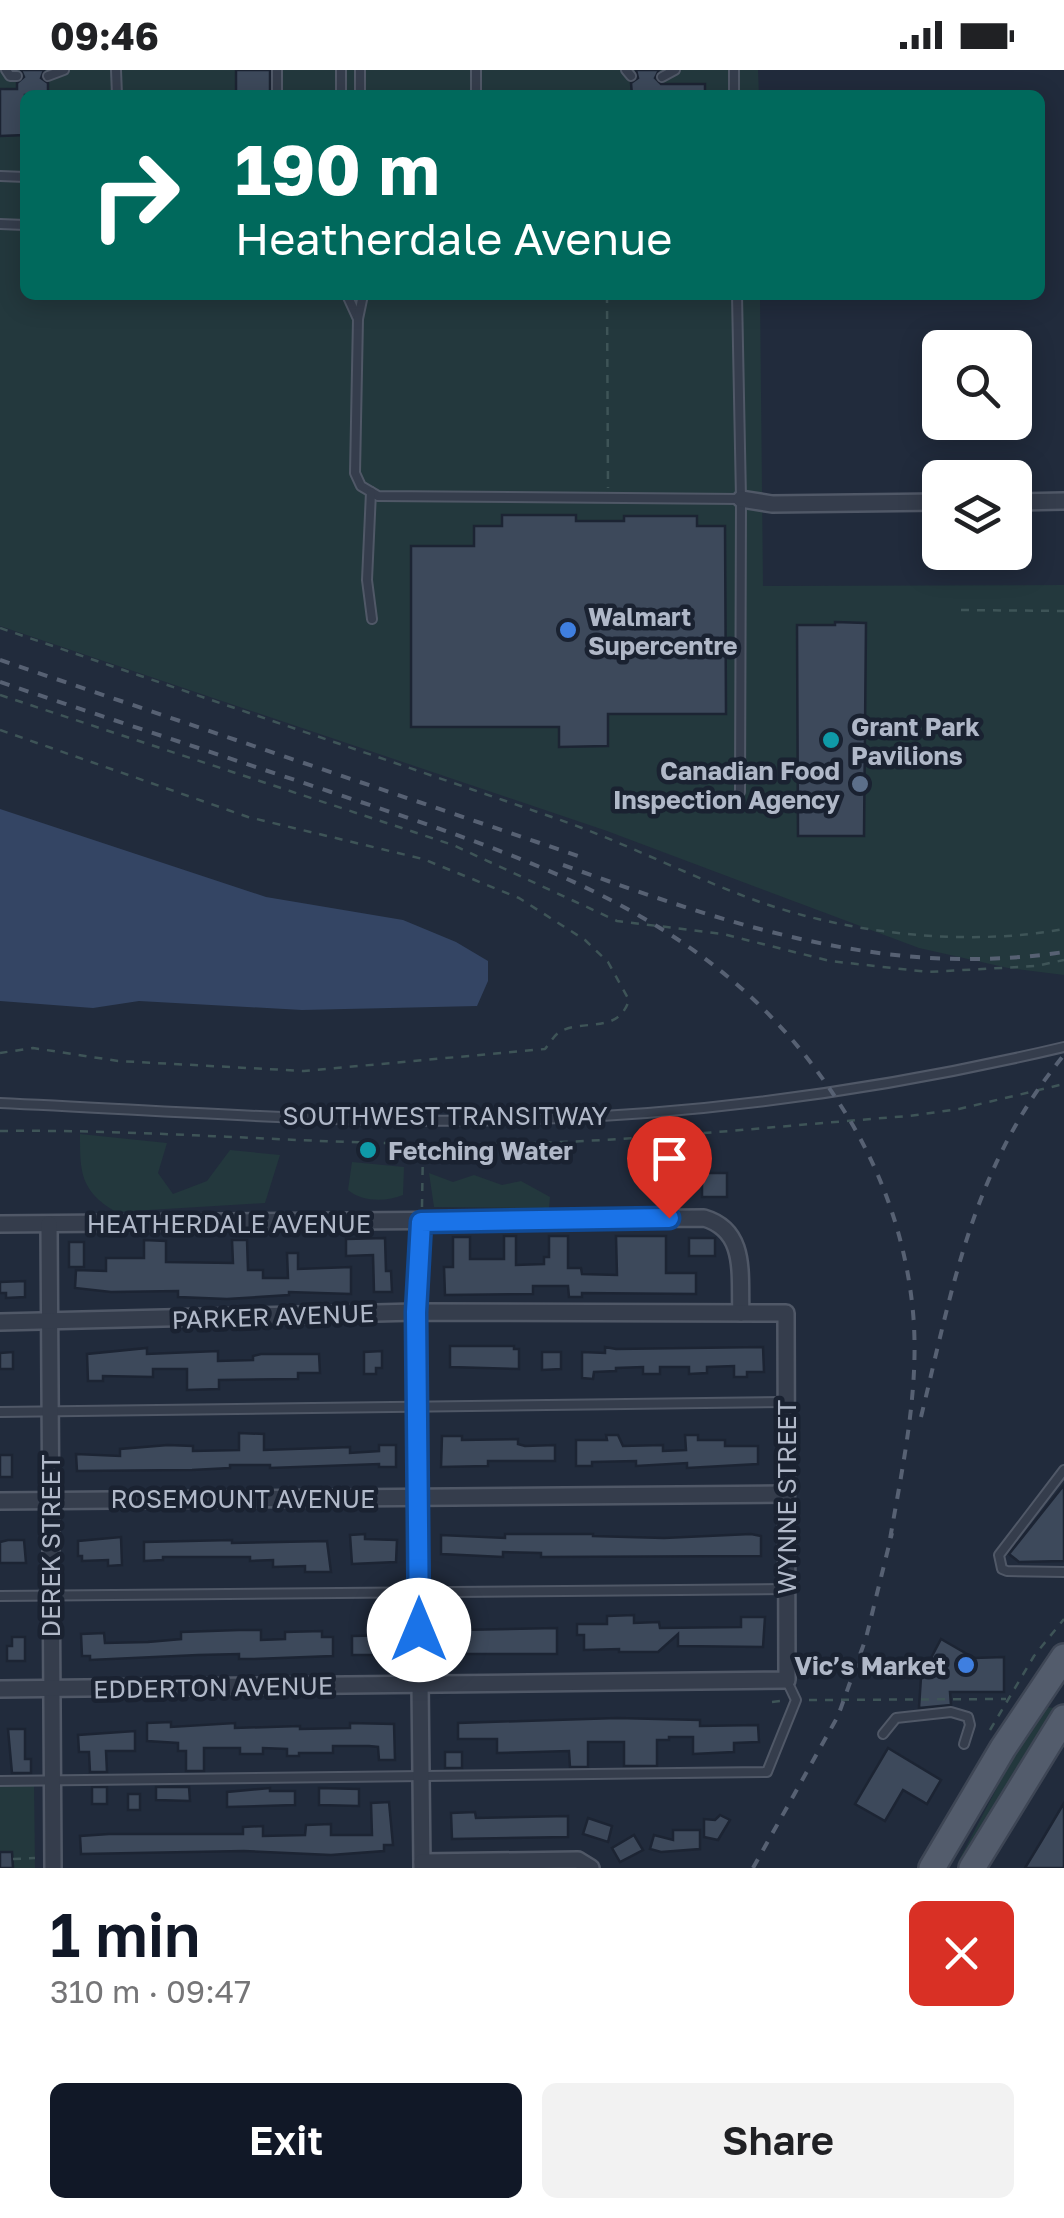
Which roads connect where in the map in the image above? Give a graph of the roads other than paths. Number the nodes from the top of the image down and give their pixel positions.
1 (6, 70) edge
2 (64, 70) edge
3 (675, 70) edge
4 (17, 76) dead end
5 (48, 76) dead end
6 (662, 76) dead end
7 (350, 300) edge
8 (362, 300) edge
9 (737, 300) edge
10 (358, 319) junction
11 (371, 492) junction
12 (741, 499) junction
13 (1064, 501) edge
14 (922, 502) edge
15 (1032, 502) edge
16 (372, 619) dead end
17 (740, 792) dead end
18 (1064, 1047) edge
19 (0, 1103) edge
20 (421, 1222) junction
21 (0, 1224) edge
22 (49, 1224) junction
23 (416, 1312) junction
24 (741, 1314) junction
25 (786, 1314) joint
26 (0, 1322) edge
27 (48, 1322) junction
28 (786, 1402) junction
29 (418, 1405) junction
30 (49, 1411) junction
31 (0, 1412) edge
32 (1064, 1470) edge
33 (786, 1494) junction
34 (418, 1497) junction
35 (0, 1500) edge
36 (50, 1500) junction
37 (1064, 1572) edge
38 (786, 1589) junction
39 (419, 1592) junction
40 (50, 1595) junction
41 (0, 1596) edge
42 (1060, 1669) edge
43 (787, 1680) junction
44 (419, 1685) junction
45 (0, 1689) edge
46 (50, 1689) junction
47 (1064, 1718) edge
48 (882, 1734) dead end
49 (964, 1744) dead end
50 (420, 1778) junction
51 (52, 1780) junction
52 (0, 1782) edge
53 (422, 1865) edge
54 (52, 1868) edge
55 (591, 1868) edge
56 (932, 1868) edge
57 (972, 1868) edge

1 - 4 lane
2 - 5 lane
3 - 6 lane
7 - 10 lane
8 - 10 lane
9 - 12 lane
10 - 11 lane
11 - 12 lane
11 - 16 lane
12 - 14 street
12 - 17 lane
13 - 15 street
18 - 19 lane, SOUTHWEST TRANSITWAY
20 - 22 street, HEATHERDALE AVENUE
20 - 23 street
20 - 24 street, HEATHERDALE AVENUE
21 - 22 street, HEATHERDALE AVENUE
22 - 27 street, DEREK STREET
23 - 24 street, PARKER AVENUE
23 - 27 street, PARKER AVENUE
23 - 29 street
24 - 25 street, PARKER AVENUE
25 - 28 street, WYNNE STREET
26 - 27 street, PARKER AVENUE
27 - 30 street, DEREK STREET
28 - 29 lane
28 - 33 street, WYNNE STREET
29 - 30 lane
29 - 34 street
30 - 31 lane
30 - 36 street, DEREK STREET
32 - 37 lane
33 - 34 street, ROSEMOUNT AVENUE
33 - 38 street, WYNNE STREET
34 - 36 street, ROSEMOUNT AVENUE
34 - 39 street
35 - 36 street, ROSEMOUNT AVENUE
36 - 40 street, DEREK STREET
38 - 39 lane
38 - 43 street, WYNNE STREET
39 - 40 lane
39 - 44 street
40 - 41 lane
40 - 46 street, DEREK STREET
42 - 56 main road
43 - 44 street, EDDERTON AVENUE
43 - 50 lane
44 - 46 street, EDDERTON AVENUE
44 - 50 street
45 - 46 street, EDDERTON AVENUE
46 - 51 street, DEREK STREET
47 - 57 main road
48 - 49 lane
50 - 51 lane
50 - 53 street
51 - 52 lane
51 - 54 street, DEREK STREET
53 - 55 street

